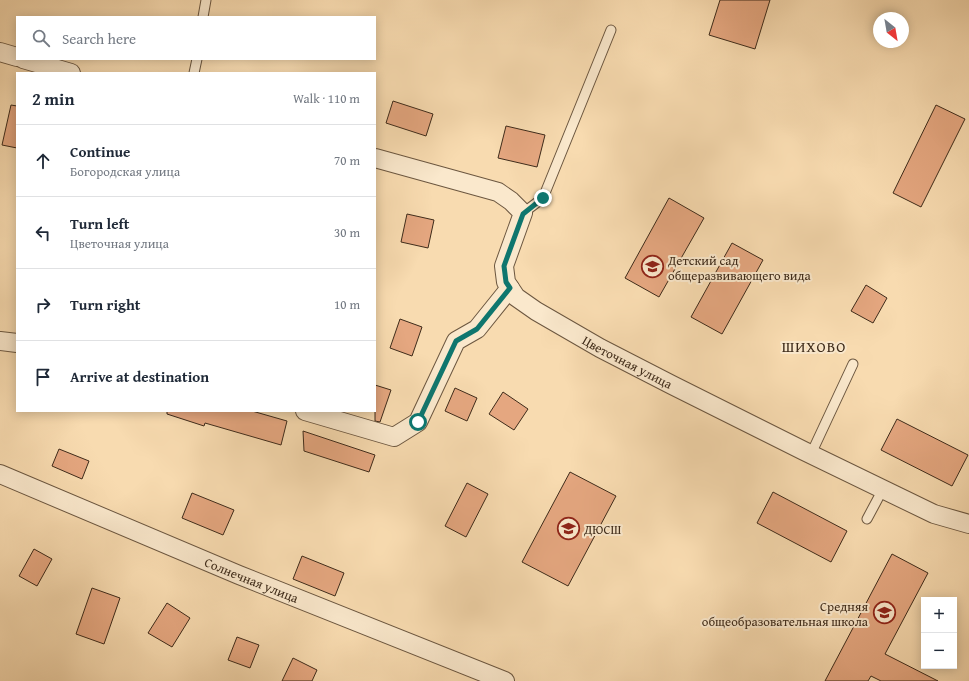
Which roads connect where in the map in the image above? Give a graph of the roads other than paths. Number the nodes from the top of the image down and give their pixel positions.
1 (206, 0) edge
2 (203, 16) edge
3 (611, 30) dead end
4 (0, 52) edge
5 (16, 57) edge
6 (26, 60) edge
7 (196, 60) edge
8 (68, 72) edge
9 (194, 72) edge
10 (376, 158) edge
11 (523, 214) junction
12 (510, 288) junction
13 (0, 341) edge
14 (16, 343) edge
15 (853, 364) dead end
16 (308, 412) edge
17 (811, 454) junction
18 (0, 474) edge
19 (883, 489) junction
20 (867, 519) dead end
21 (969, 524) edge
22 (505, 681) edge

1 - 2 lane
3 - 11 lane
4 - 5 street
6 - 8 street
7 - 9 lane
10 - 11 street
11 - 12 street, Цветочная улица
12 - 16 street
12 - 17 street, Цветочная улица
13 - 14 street
15 - 17 lane
17 - 19 street, Цветочная улица
18 - 22 street, Солнечная улица
19 - 20 lane
19 - 21 street, Цветочная улица

